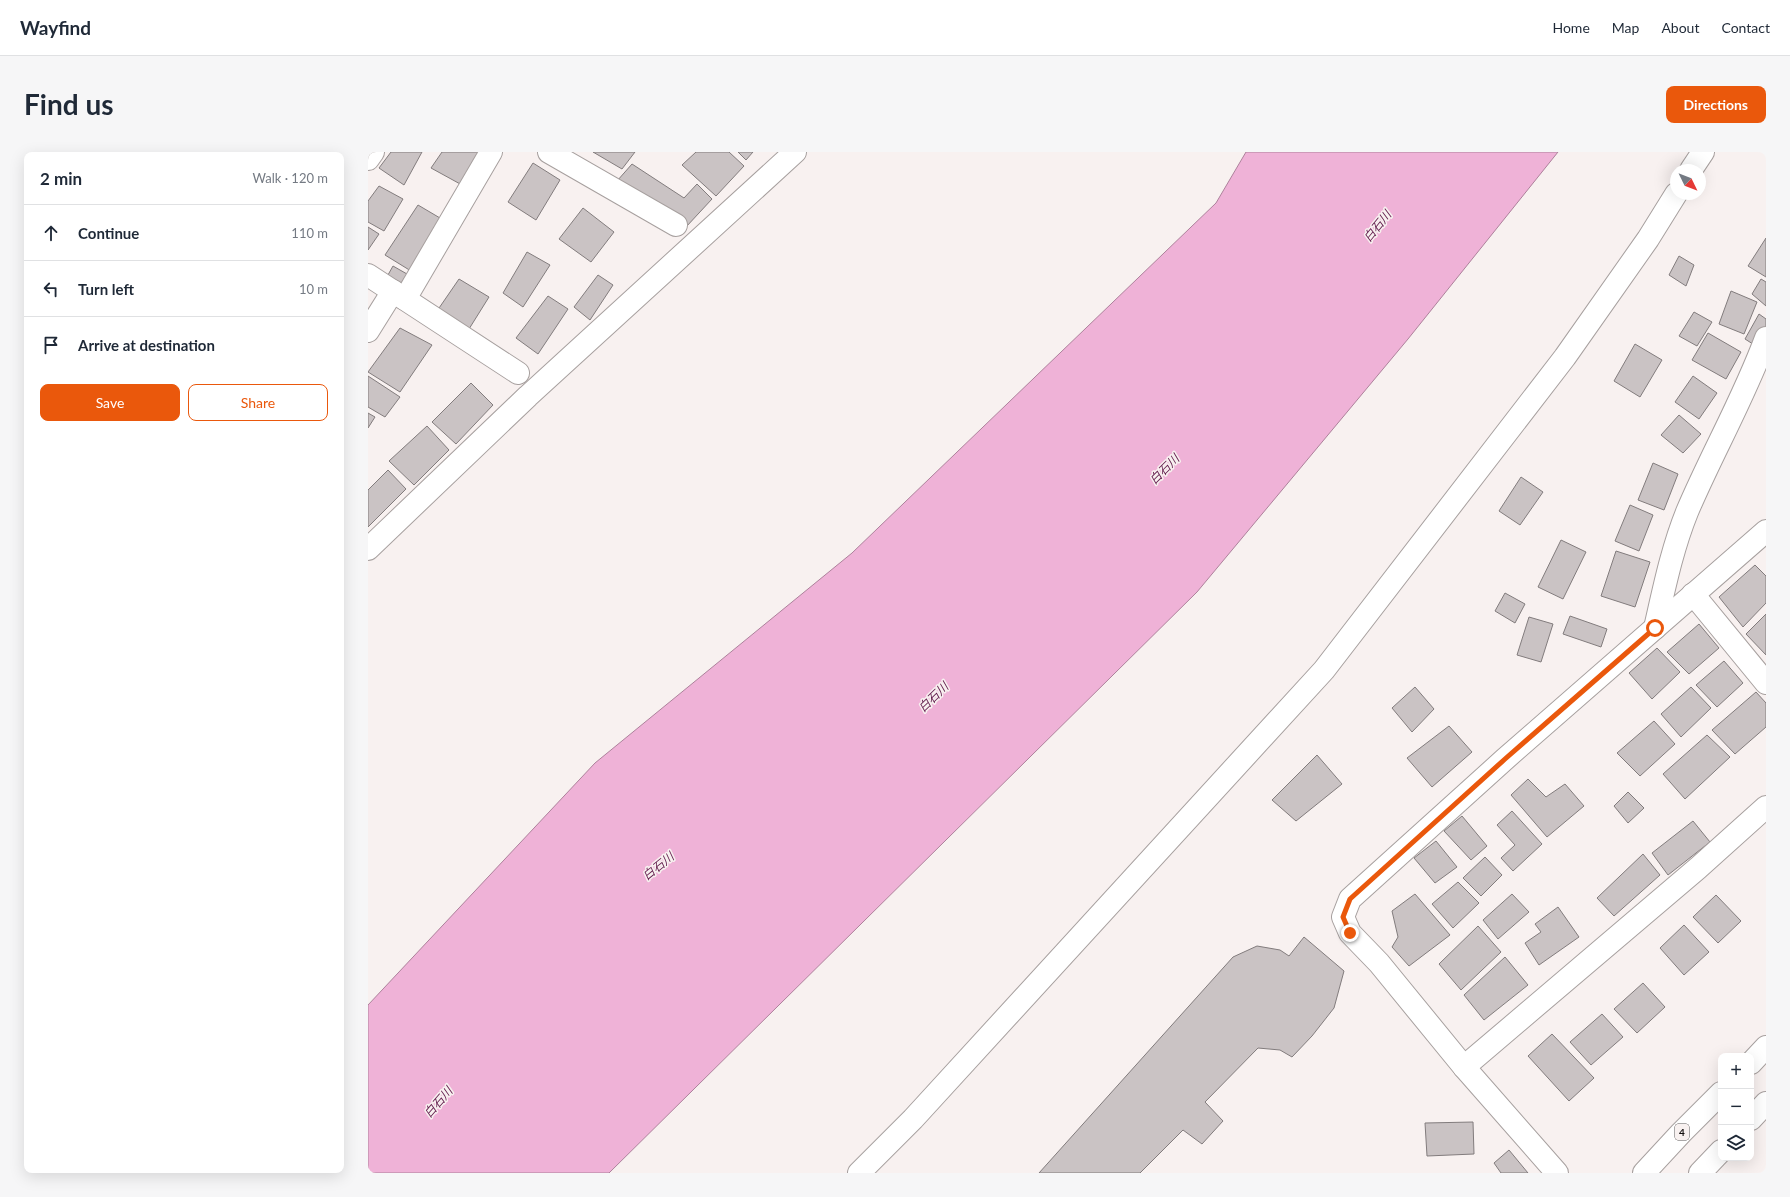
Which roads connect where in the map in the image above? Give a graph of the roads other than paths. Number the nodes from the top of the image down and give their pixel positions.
1 (373, 152) edge
2 (491, 152) edge
3 (549, 152) edge
4 (795, 152) edge
5 (1702, 152) edge
6 (368, 159) edge
7 (1695, 164) edge
8 (1672, 200) edge
9 (676, 224) dead end
10 (368, 274) edge
11 (399, 295) junction
12 (368, 331) edge
13 (1766, 338) edge
14 (518, 373) dead end
15 (1766, 531) edge
16 (368, 549) edge
17 (1693, 594) junction
18 (1655, 628) junction
19 (1766, 683) edge
20 (1766, 807) edge
21 (1766, 1048) edge
22 (1754, 1059) edge
23 (1464, 1067) junction
24 (1718, 1096) edge
25 (1766, 1103) edge
26 (1754, 1116) edge
27 (1718, 1154) edge
28 (859, 1173) edge
29 (1558, 1173) edge
30 (1644, 1173) edge
31 (1700, 1173) edge

1 - 6 main road
2 - 11 main road
3 - 9 main road
4 - 16 main road
5 - 7 main road
8 - 28 main road
10 - 11 main road
11 - 12 main road
11 - 14 main road
13 - 18 main road
15 - 17 main road
17 - 18 main road
17 - 19 main road
18 - 23 main road
20 - 23 main road
21 - 22 main road
23 - 29 main road
24 - 30 main road, 4
25 - 26 main road
27 - 31 main road

